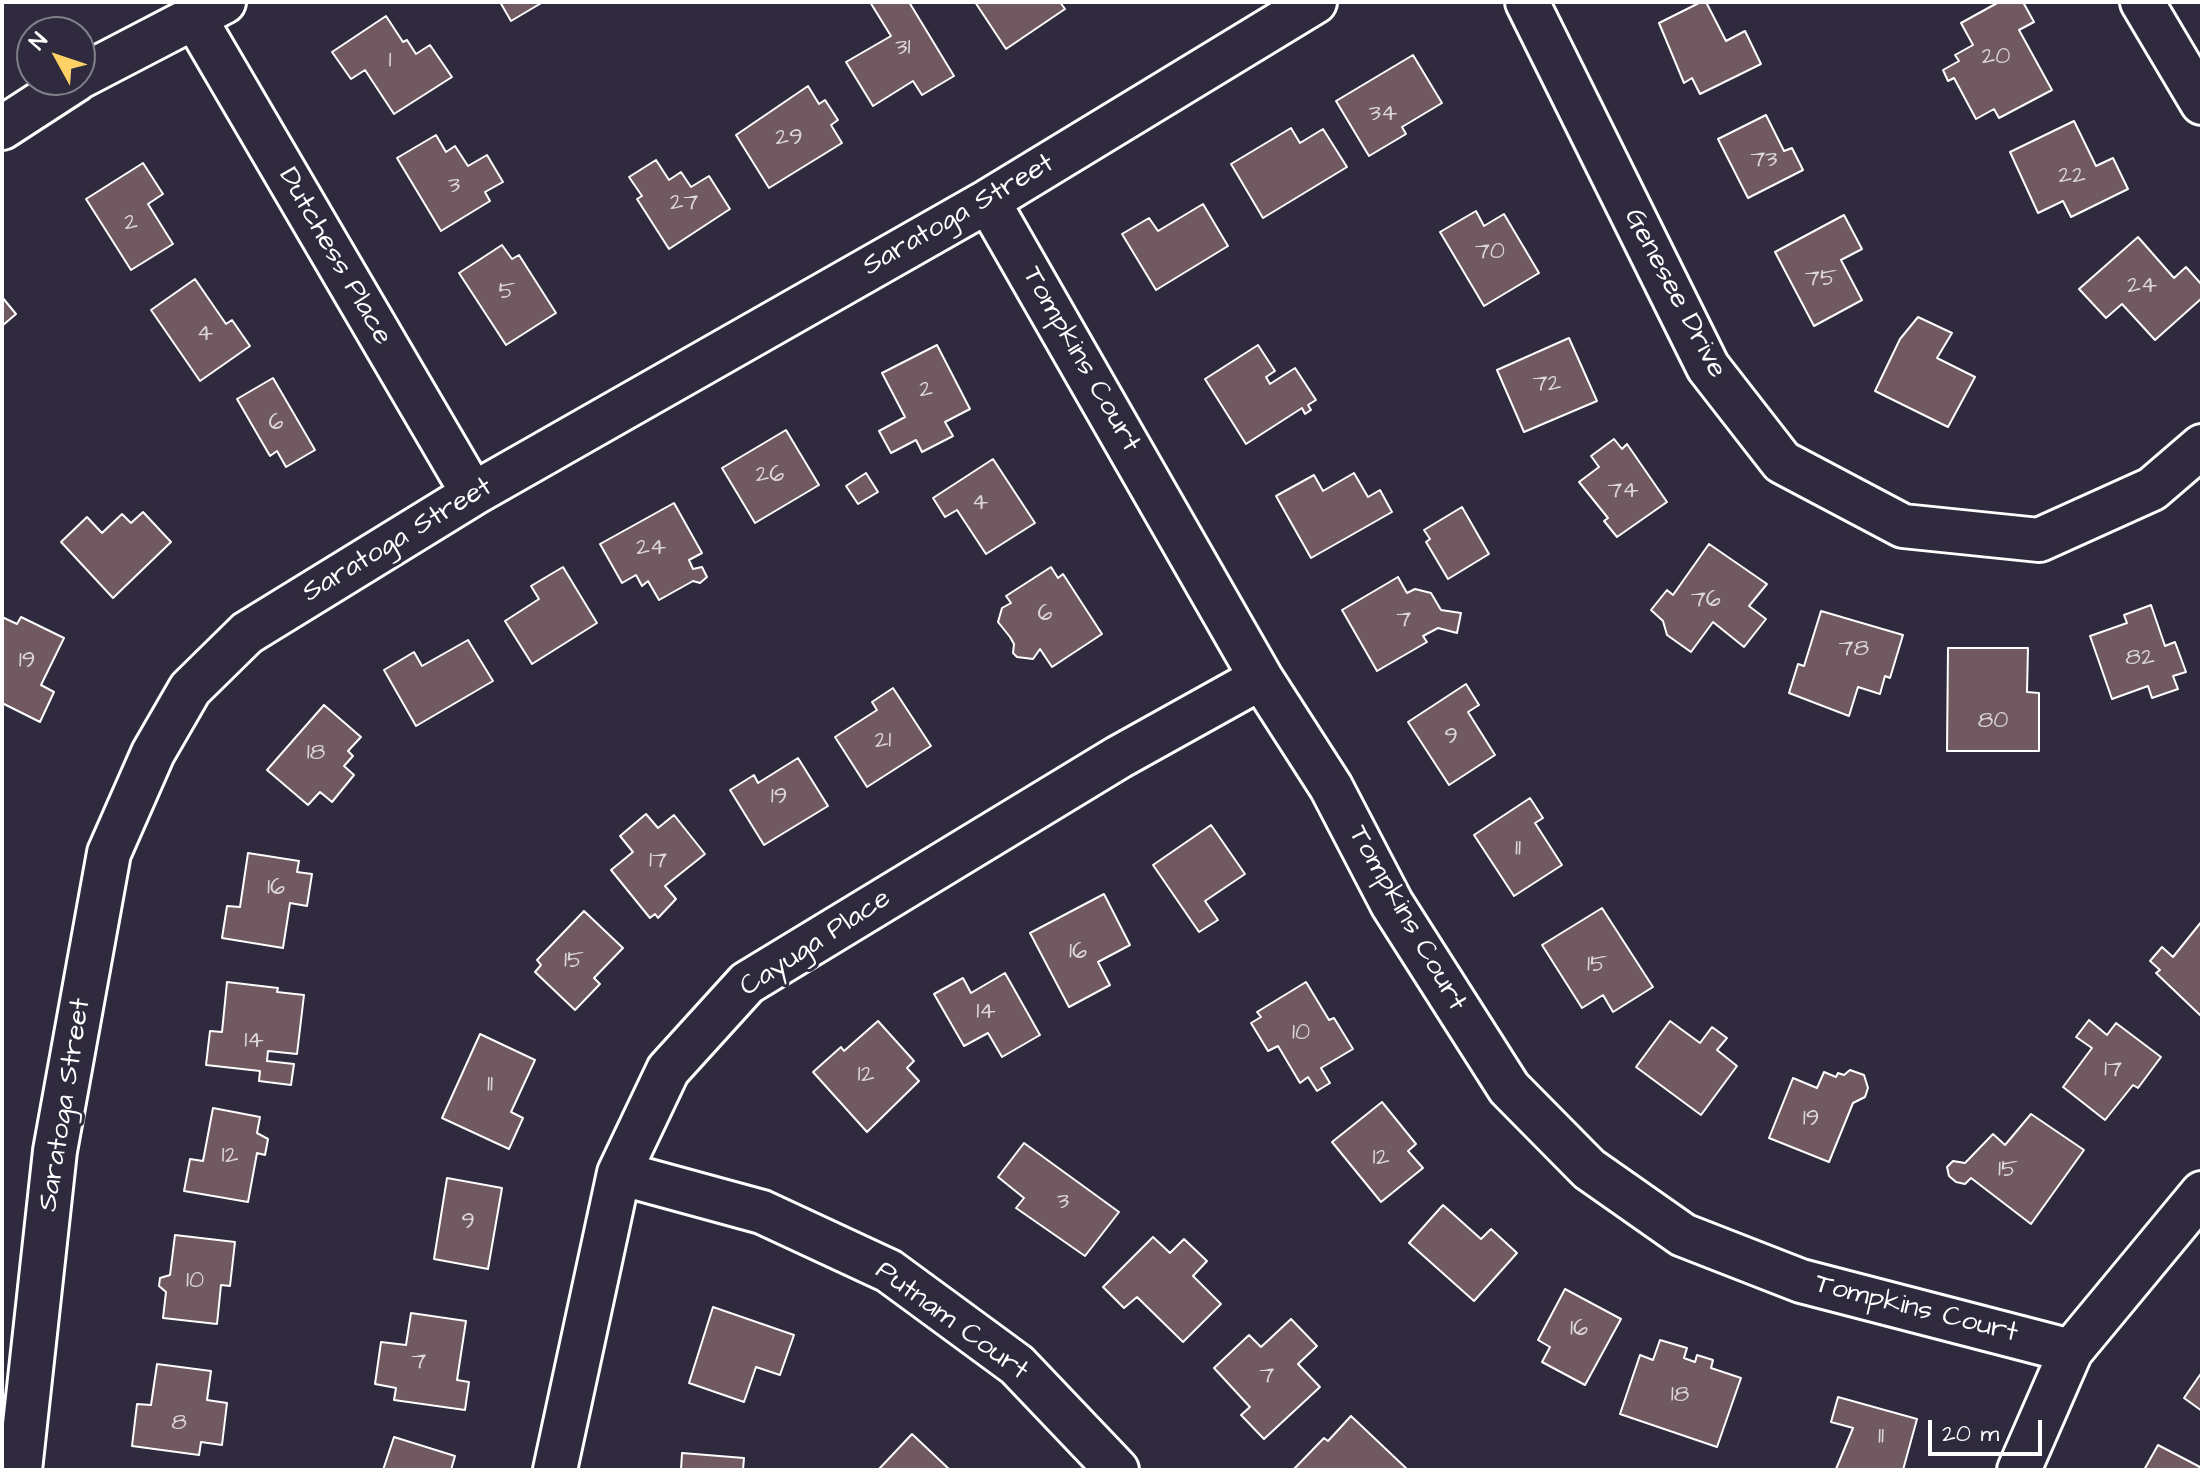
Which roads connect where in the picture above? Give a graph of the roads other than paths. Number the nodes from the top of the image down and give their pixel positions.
1 (1315, 2) edge
2 (1527, 2) edge
3 (2142, 2) edge
4 (210, 11) edge
5 (96, 70) edge
6 (52, 96) edge
7 (2202, 103) edge
8 (2, 128) edge
9 (988, 201) junction
10 (2202, 446) edge
11 (473, 494) junction
12 (1261, 678) junction
13 (619, 1173) junction
14 (2202, 1193) edge
15 (2071, 1351) junction
16 (20, 1470) edge
17 (555, 1470) edge
18 (1117, 1470) edge
19 (2019, 1470) edge

1 - 9 street, Saratoga Street
2 - 10 street, Genesee Drive
3 - 7 street
4 - 5 street
4 - 11 street, Dutchess Place
6 - 8 street
9 - 11 street, Saratoga Street
9 - 12 street, Tompkins Court
11 - 16 street, Saratoga Street
12 - 13 street, Cayuga Place
12 - 15 street, Tompkins Court
13 - 17 street, Cayuga Place
13 - 18 street, Putnam Court
14 - 15 street
15 - 19 street

